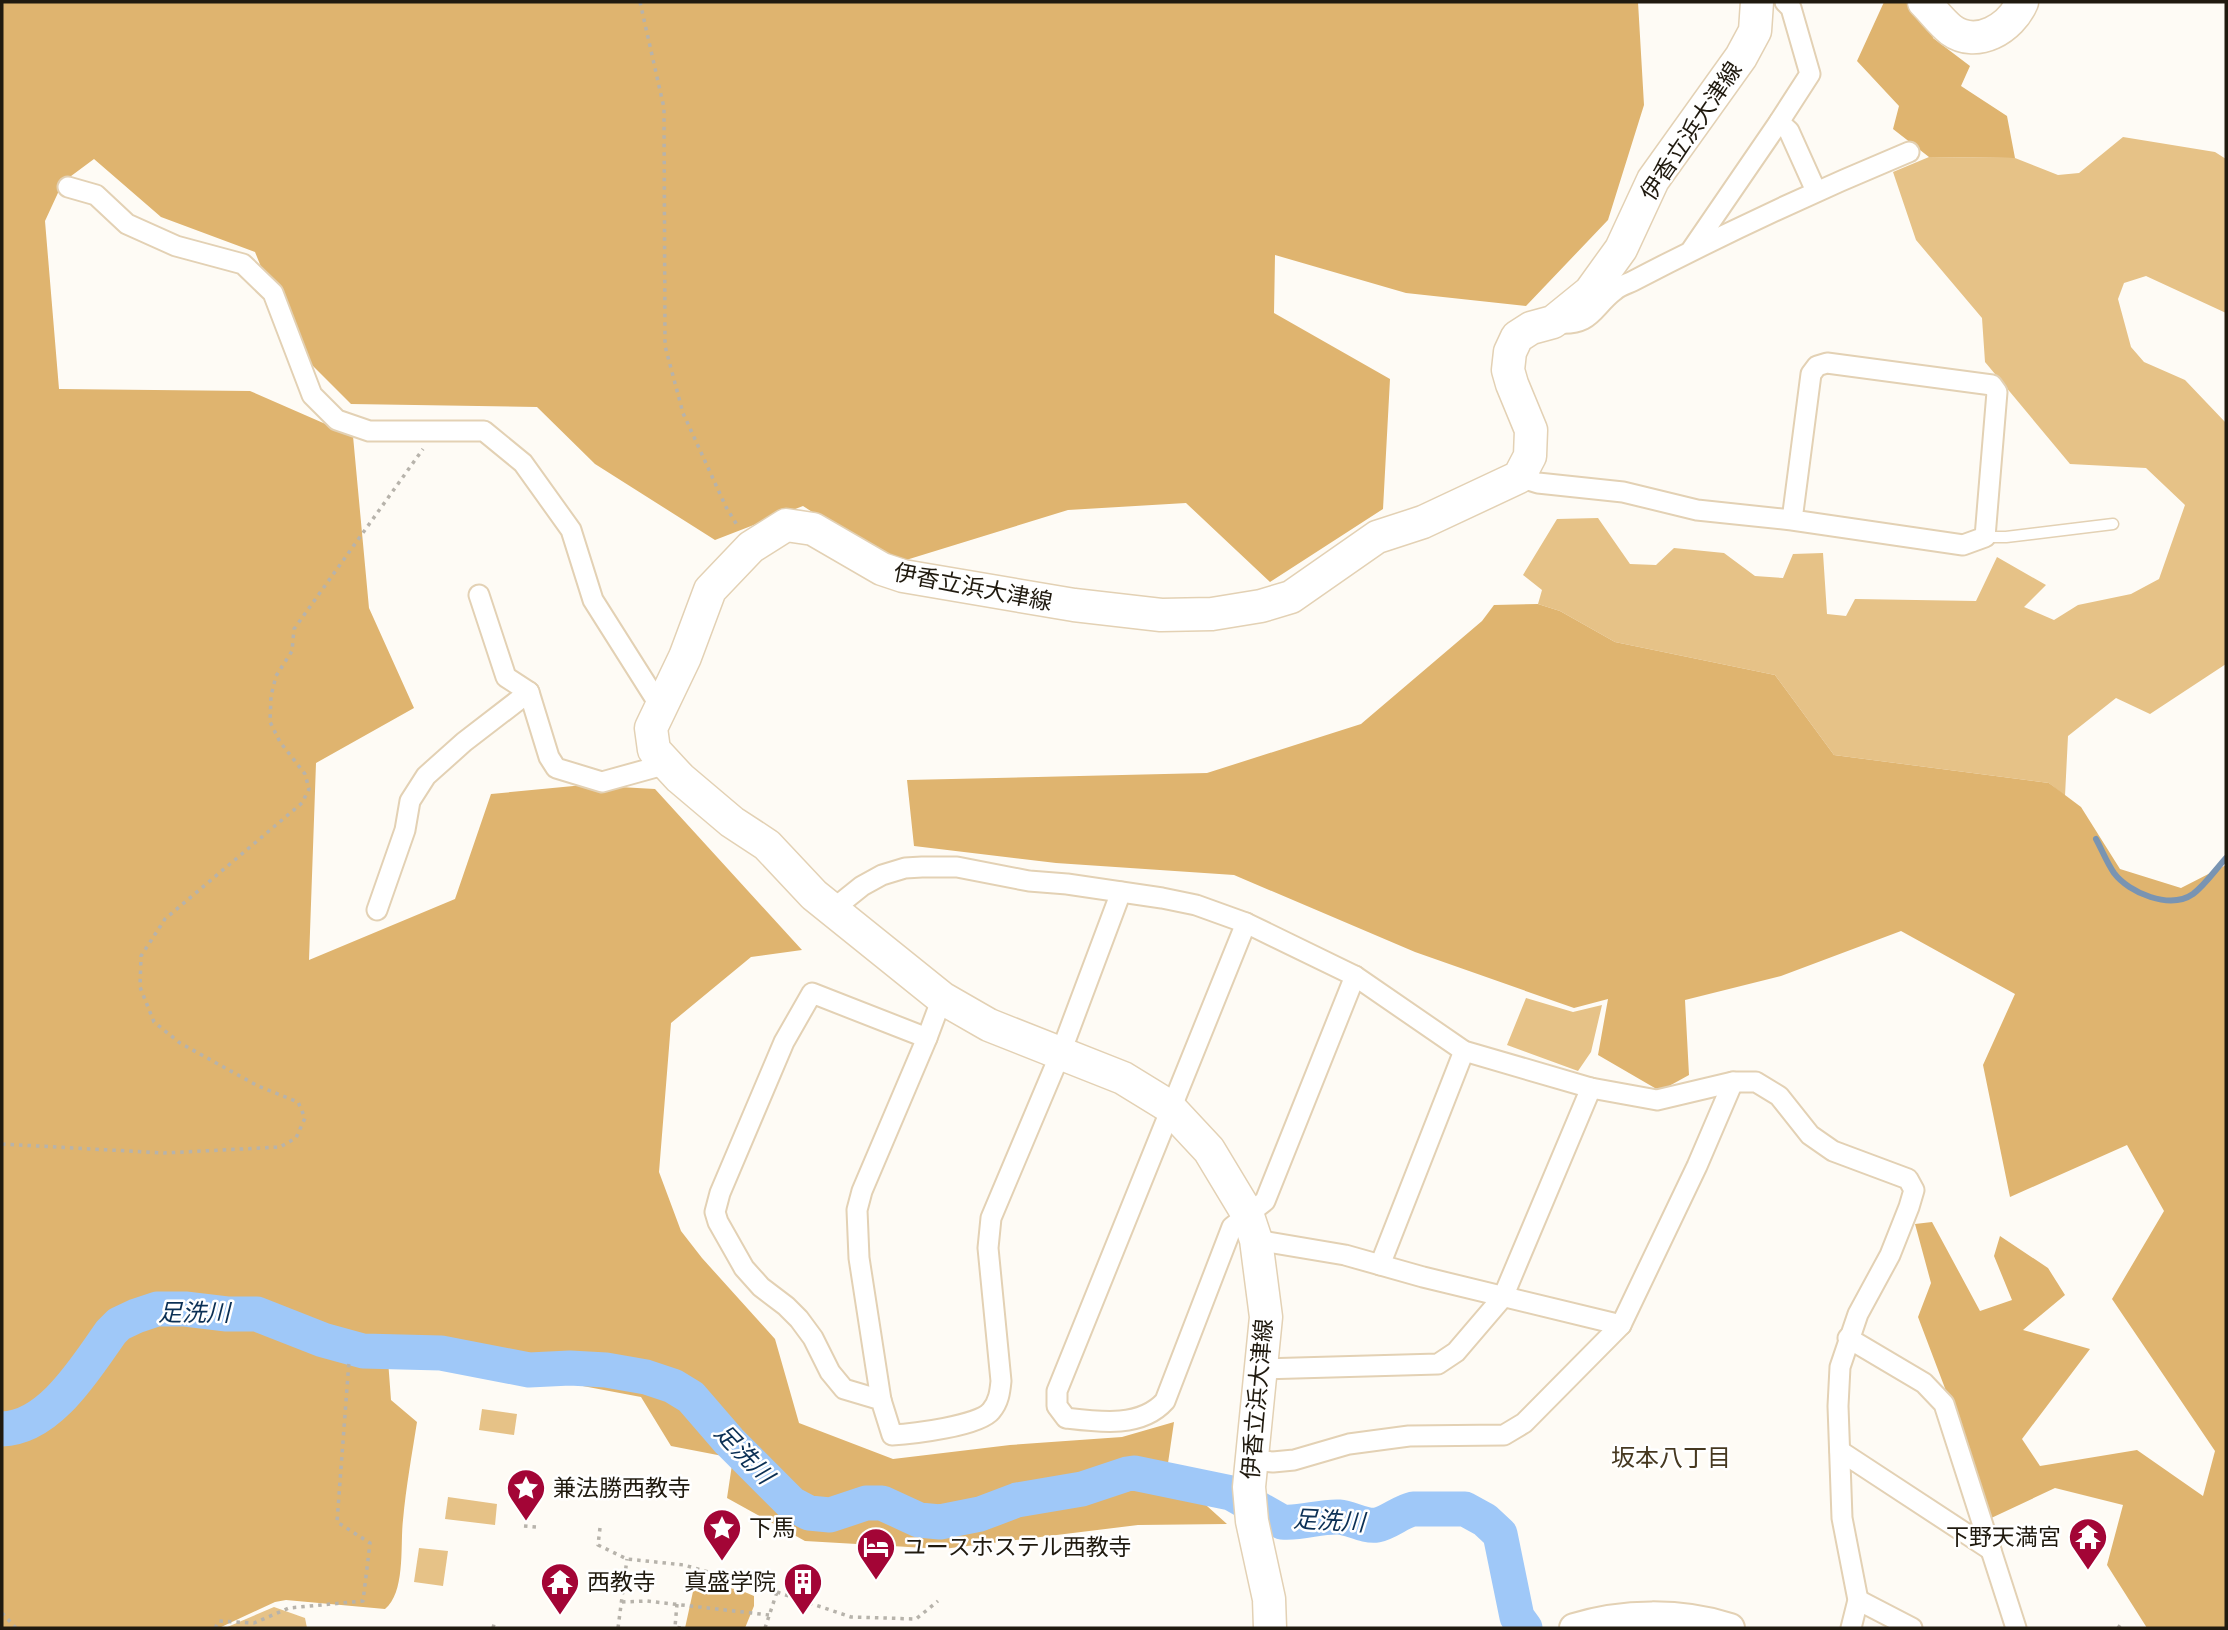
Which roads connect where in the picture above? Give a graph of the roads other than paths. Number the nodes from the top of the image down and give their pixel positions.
1 (1757, 2) edge
2 (1785, 2) edge
3 (1924, 2) edge
4 (2022, 2) edge
5 (1779, 122) junction
6 (1909, 152) dead end
7 (68, 187) dead end
8 (1816, 191) junction
9 (1692, 250) junction
10 (1553, 322) junction
11 (1519, 477) junction
12 (1792, 520) junction
13 (2113, 524) dead end
14 (1984, 537) junction
15 (479, 595) dead end
16 (529, 692) junction
17 (660, 706) junction
18 (667, 764) junction
19 (1121, 892) junction
20 (377, 910) dead end
21 (832, 910) junction
22 (1247, 923) junction
23 (1355, 976) junction
24 (942, 998) junction
25 (927, 1038) junction
26 (1464, 1051) junction
27 (1061, 1052) junction
28 (1733, 1082) junction
29 (1591, 1088) junction
30 (1172, 1111) junction
31 (1252, 1227) junction
32 (1380, 1265) junction
33 (1503, 1297) junction
34 (1621, 1325) junction
35 (1848, 1338) junction
36 (1262, 1369) junction
37 (881, 1400) junction
38 (1840, 1451) junction
39 (1250, 1474) junction
40 (1991, 1550) junction
41 (1858, 1600) junction
42 (1270, 1628) edge
43 (1574, 1628) edge
44 (1730, 1628) edge
45 (1851, 1628) edge
46 (1912, 1628) edge
47 (2016, 1628) edge

1 - 10 main road, 伊香立浜大津線
2 - 5 street
3 - 4 main road
5 - 8 street
5 - 9 street
6 - 8 street
7 - 17 street
8 - 9 street
9 - 10 street
10 - 11 main road, 伊香立浜大津線
11 - 12 street
11 - 17 main road, 伊香立浜大津線
12 - 14 street
12 - 14 street
13 - 14 lane
15 - 16 street
16 - 18 street
16 - 20 street
17 - 18 main road, 伊香立浜大津線
18 - 21 main road, 伊香立浜大津線
19 - 21 street
19 - 22 street
19 - 27 street
21 - 24 main road, 伊香立浜大津線
22 - 23 street
22 - 30 street
23 - 26 street
23 - 31 street
24 - 25 street
24 - 27 main road, 伊香立浜大津線
25 - 37 street
25 - 37 street
26 - 29 street
26 - 32 street
27 - 30 main road, 伊香立浜大津線
27 - 37 street
28 - 29 street
28 - 34 street
28 - 35 street
29 - 33 street
30 - 31 main road, 伊香立浜大津線
30 - 31 street
31 - 32 street
31 - 36 main road, 伊香立浜大津線
32 - 33 street
33 - 34 street
33 - 36 street
34 - 39 street
35 - 38 street
35 - 40 street
36 - 39 main road, 伊香立浜大津線
38 - 40 street
38 - 41 street
39 - 42 main road, 伊香立浜大津線
40 - 47 street
41 - 45 street
41 - 46 street
43 - 44 street

